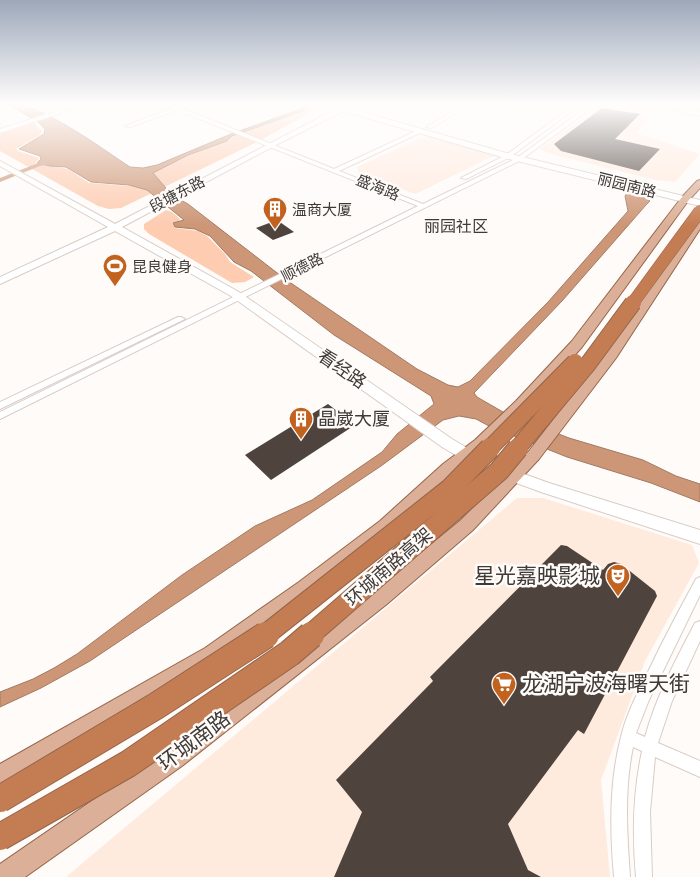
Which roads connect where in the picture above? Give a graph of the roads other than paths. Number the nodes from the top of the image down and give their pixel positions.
1 (257, 144) edge
2 (271, 144) joint
3 (392, 144) edge
4 (472, 144) edge
5 (482, 144) edge
6 (531, 144) edge
7 (534, 144) edge
8 (517, 155) junction
9 (2, 167) edge
10 (336, 170) junction
11 (700, 183) edge
12 (174, 191) junction
13 (696, 200) edge
14 (415, 202) junction
15 (423, 206) junction
16 (700, 220) edge
17 (112, 224) junction
18 (284, 273) junction
19 (0, 274) edge
20 (0, 281) edge
21 (238, 296) junction
22 (0, 406) edge
23 (0, 416) edge
24 (466, 454) junction
25 (514, 476) junction
26 (700, 537) edge
27 (700, 582) edge
28 (700, 627) edge
29 (628, 737) junction
30 (650, 747) junction
31 (700, 769) edge
32 (0, 777) edge
33 (0, 799) edge
34 (0, 837) edge
35 (3, 877) edge
36 (622, 877) edge
37 (644, 877) edge

1 - 12 main road, 段塘东路
2 - 10 street, 盛海路
2 - 12 main road, 段塘东路
3 - 10 street
4 - 8 main road, 丽园南路
5 - 8 main road, 丽园南路
6 - 8 street, 顺德路
7 - 8 street, 顺德路
8 - 13 main road, 丽园南路
8 - 14 street, 顺德路
8 - 15 street, 顺德路
9 - 17 main road, 看经路
10 - 14 street, 盛海路
11 - 13 main road
12 - 17 main road, 段塘东路
13 - 24 main road
13 - 33 highway, 环城南路高架, bridge
13 - 34 highway, 环城南路高架, bridge
14 - 15 street, 盛海路
14 - 18 street, 顺德路
15 - 18 street, 顺德路
16 - 25 main road, 环城南路
17 - 19 main road, 段塘东路
17 - 20 main road, 段塘东路
17 - 21 main road, 看经路
18 - 21 street, 顺德路
21 - 22 street, 顺德路
21 - 23 street, 顺德路
21 - 24 main road, 看经路
24 - 25 main road, 看经路
24 - 32 main road
25 - 26 main road, 看经路
25 - 35 main road, 环城南路
27 - 29 street
28 - 30 street
29 - 30 street
29 - 36 street
30 - 31 street
30 - 37 street

